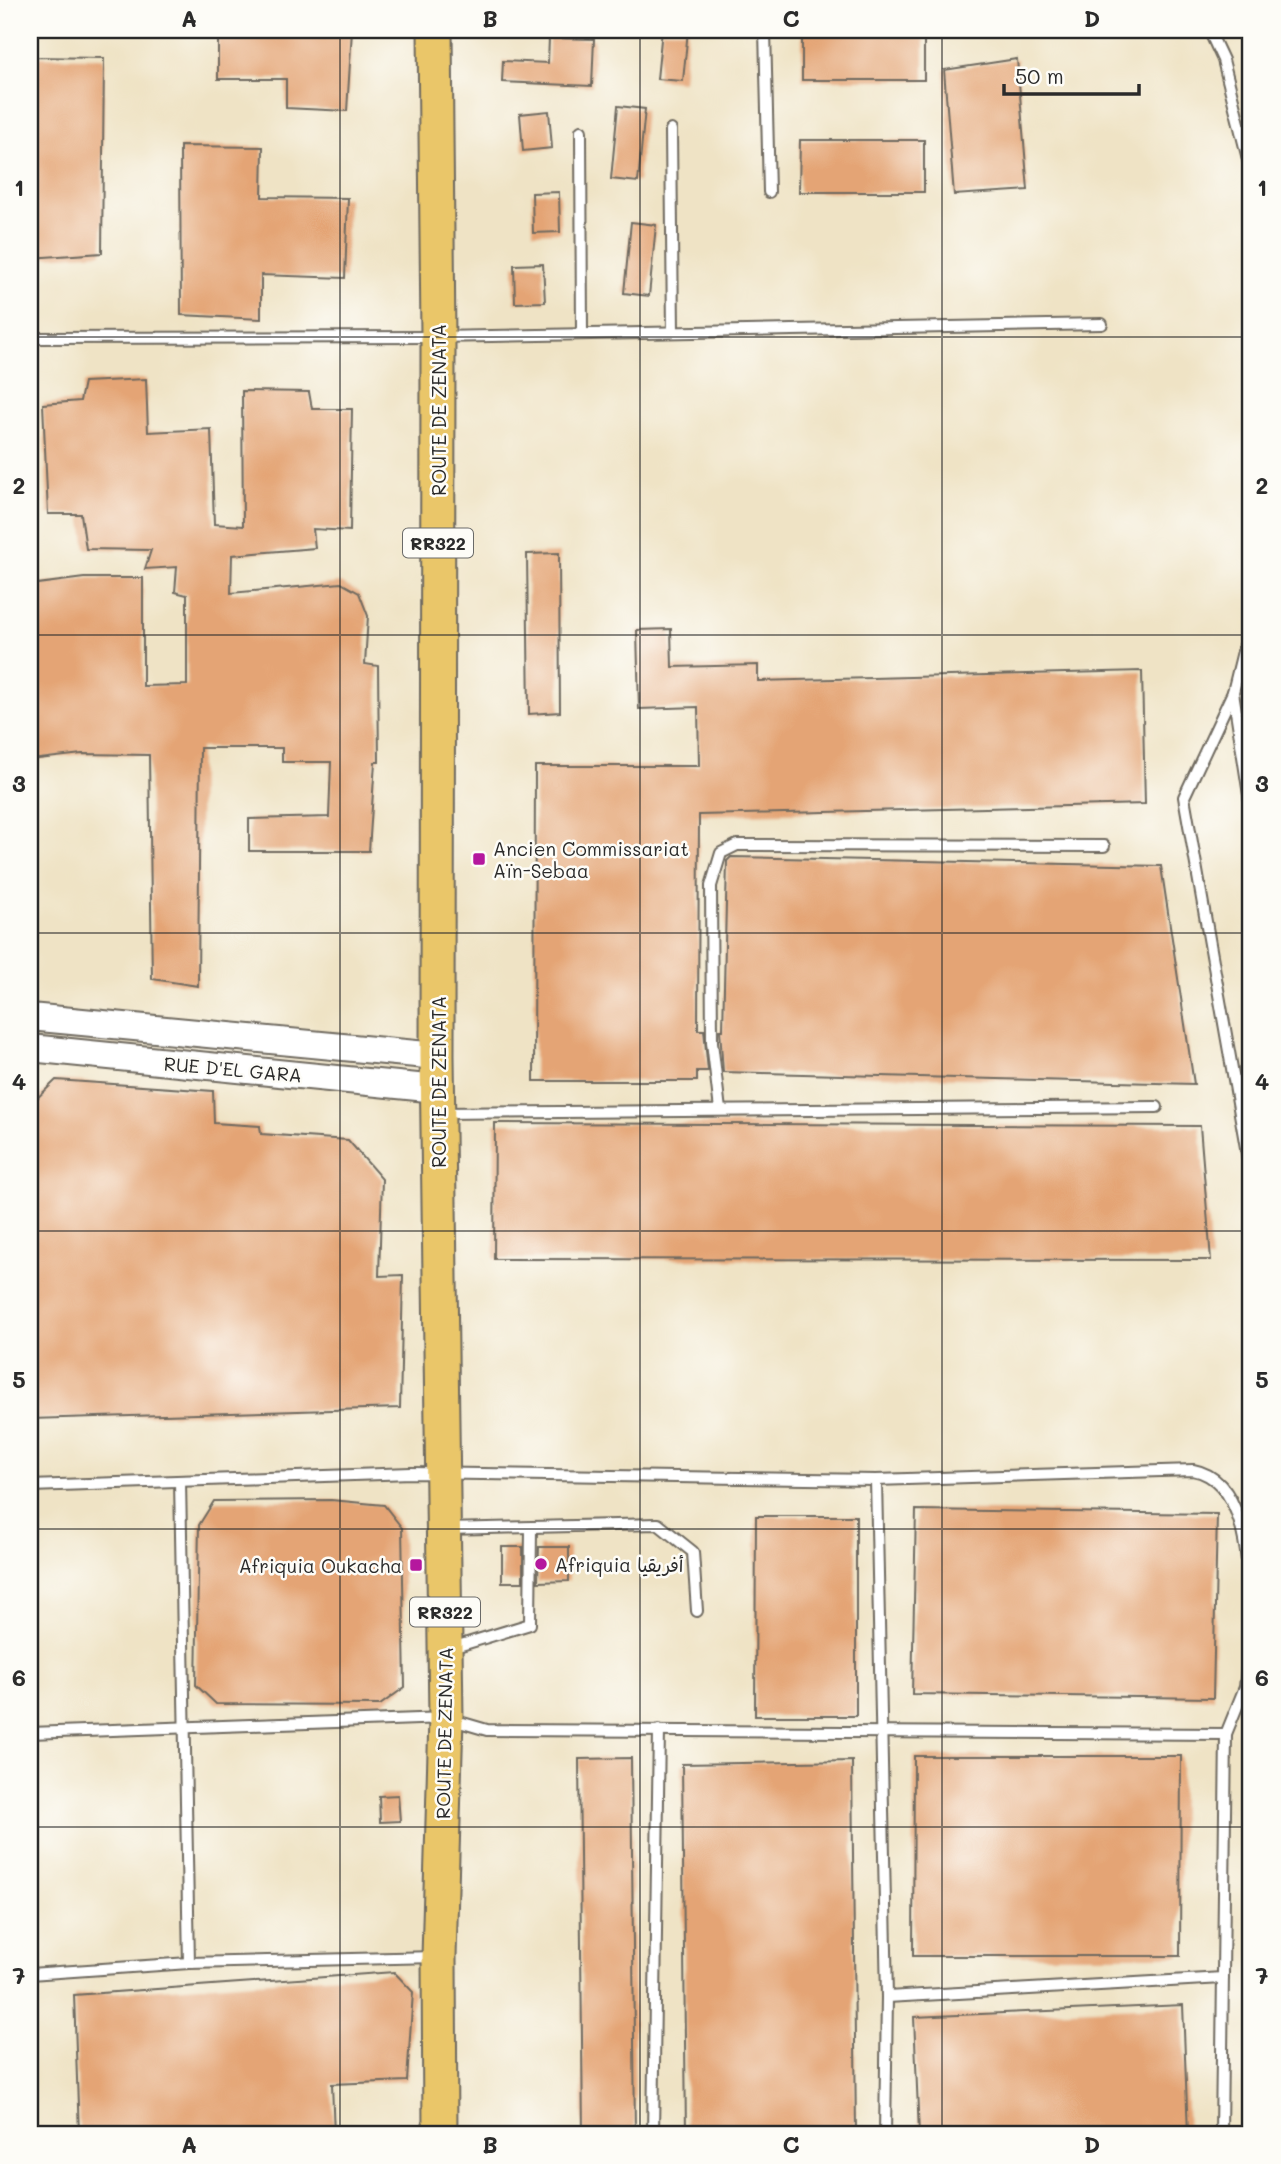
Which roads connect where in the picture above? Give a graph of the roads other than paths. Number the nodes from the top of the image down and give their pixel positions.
1 (435, 30) edge
2 (765, 30) edge
3 (1209, 30) edge
4 (671, 130) dead end
5 (581, 131) dead end
6 (1251, 171) edge
7 (768, 192) dead end
8 (1102, 324) dead end
9 (673, 332) junction
10 (582, 334) junction
11 (438, 337) junction
12 (30, 338) edge
13 (1251, 619) edge
14 (1233, 692) junction
15 (1251, 808) edge
16 (1104, 846) dead end
17 (30, 1017) edge
18 (30, 1048) edge
19 (437, 1056) junction
20 (438, 1101) junction
21 (1157, 1107) dead end
22 (720, 1110) junction
23 (1251, 1176) edge
24 (444, 1474) junction
25 (876, 1480) junction
26 (180, 1481) junction
27 (30, 1486) edge
28 (531, 1528) junction
29 (444, 1529) junction
30 (697, 1611) dead end
31 (1251, 1614) edge
32 (1251, 1631) edge
33 (445, 1650) junction
34 (446, 1718) junction
35 (184, 1726) junction
36 (659, 1730) junction
37 (879, 1731) junction
38 (30, 1733) edge
39 (1226, 1734) junction
40 (439, 1957) junction
41 (188, 1963) junction
42 (30, 1974) edge
43 (1223, 1978) junction
44 (887, 1997) junction
45 (440, 2134) edge
46 (653, 2134) edge
47 (885, 2134) edge
48 (1221, 2134) edge

1 - 11 main road, ROUTE DE ZENATA / RR322
2 - 7 lane
3 - 6 lane
4 - 9 lane
5 - 10 lane
8 - 9 lane
9 - 10 lane
10 - 11 lane
11 - 12 lane
11 - 19 main road, ROUTE DE ZENATA / RR322
13 - 14 lane
14 - 15 lane
14 - 23 lane
16 - 22 lane
17 - 19 street, RUE D'EL GARA
18 - 20 street, RUE D'EL GARA
19 - 20 main road, ROUTE DE ZENATA / RR322
20 - 22 lane
20 - 24 main road, ROUTE DE ZENATA / RR322
21 - 22 lane
24 - 25 lane
24 - 26 lane
24 - 29 main road, ROUTE DE ZENATA / RR322
25 - 31 lane
25 - 37 lane
26 - 27 lane
26 - 35 lane
28 - 29 lane
28 - 30 lane
28 - 33 lane
29 - 33 main road, ROUTE DE ZENATA / RR322
32 - 39 lane
33 - 34 main road, ROUTE DE ZENATA / RR322
34 - 35 lane
34 - 36 lane
34 - 40 main road, ROUTE DE ZENATA / RR322
35 - 38 lane
35 - 41 lane
36 - 37 lane
36 - 46 lane
37 - 39 lane
37 - 44 lane
39 - 43 lane
40 - 41 lane
40 - 45 main road, ROUTE DE ZENATA / RR322
41 - 42 lane
43 - 44 lane
43 - 48 lane
44 - 47 lane

